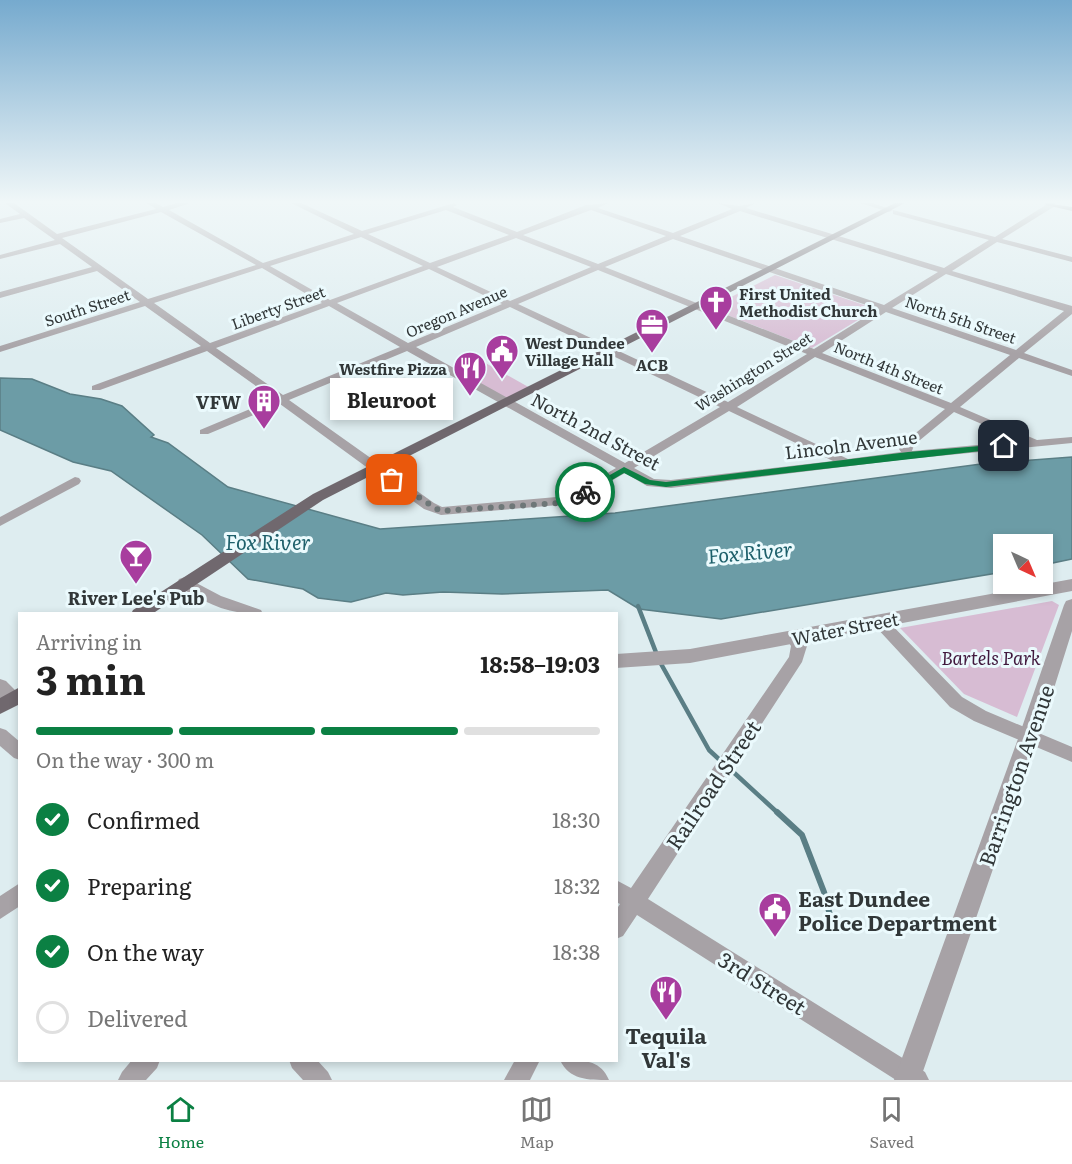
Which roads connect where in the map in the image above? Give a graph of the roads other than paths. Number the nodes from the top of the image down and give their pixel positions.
1 (78, 253) edge
2 (239, 253) edge
3 (300, 253) edge
4 (402, 253) edge
5 (465, 253) edge
6 (563, 253) edge
7 (633, 253) edge
8 (724, 253) edge
9 (805, 253) edge
10 (886, 253) edge
11 (973, 253) edge
12 (1048, 253) edge
13 (1072, 260) edge
14 (261, 266) junction
15 (429, 266) junction
16 (98, 268) junction
17 (599, 268) junction
18 (772, 270) junction
19 (945, 271) junction
20 (0, 295) edge
21 (146, 303) junction
22 (327, 303) junction
23 (511, 304) junction
24 (698, 307) junction
25 (885, 309) junction
26 (1072, 310) edge
27 (208, 347) junction
28 (407, 348) junction
29 (0, 349) edge
30 (610, 351) junction
31 (815, 353) junction
32 (1018, 354) junction
33 (1072, 373) edge
34 (96, 388) dead end
35 (284, 400) junction
36 (505, 403) junction
37 (730, 406) junction
38 (953, 408) junction
39 (204, 432) dead end
40 (1072, 440) edge
41 (1035, 443) junction
42 (908, 455) junction
43 (848, 463) junction
44 (375, 468) junction
45 (624, 469) junction
46 (75, 481) dead end
47 (671, 484) joint
48 (0, 522) edge
49 (185, 583) junction
50 (1072, 585) edge
51 (1072, 604) edge
52 (142, 612) edge
53 (249, 612) edge
54 (880, 622) junction
55 (794, 638) junction
56 (618, 661) edge
57 (0, 735) edge
58 (1029, 736) junction
59 (18, 751) edge
60 (1072, 755) edge
61 (18, 895) edge
62 (626, 895) edge
63 (0, 909) edge
64 (618, 922) edge
65 (147, 1062) edge
66 (302, 1062) edge
67 (528, 1062) edge
68 (574, 1062) edge
69 (911, 1078) edge
70 (130, 1080) edge
71 (320, 1080) edge
72 (516, 1080) edge
73 (597, 1080) edge

1 - 16 street
2 - 14 street, North 2nd Street
3 - 14 street, South Street
4 - 15 street
5 - 15 street, Liberty Street
6 - 17 street, North 4th Street
7 - 17 street, Oregon Avenue
8 - 18 street, North 5th Street
9 - 18 main road
10 - 19 street
11 - 19 street, Washington Street
12 - 13 street
14 - 21 street, South Street
14 - 22 street, North 2nd Street
15 - 22 street, Liberty Street
15 - 23 street
16 - 20 street
16 - 21 street
17 - 23 street, Oregon Avenue
17 - 24 street, North 4th Street
18 - 24 main road
18 - 25 street, North 5th Street
19 - 25 street, Washington Street
19 - 26 street
21 - 27 street
21 - 29 street, South Street
22 - 27 street, Liberty Street
22 - 28 street, North 2nd Street
23 - 28 street, Oregon Avenue
23 - 30 street
24 - 30 main road
24 - 31 street, North 4th Street
25 - 31 street, Washington Street
25 - 32 street, North 5th Street
26 - 32 street
27 - 34 street, Liberty Street
27 - 35 street
28 - 35 street, Oregon Avenue
28 - 36 street, North 2nd Street
30 - 36 main road
30 - 37 street
31 - 37 street, Washington Street
31 - 38 street, North 4th Street
32 - 33 street, North 5th Street
32 - 38 street
35 - 39 street, Oregon Avenue
35 - 44 street
36 - 44 main road
36 - 45 street, North 2nd Street
37 - 43 street
37 - 45 street, Washington Street
38 - 41 street, North 4th Street
38 - 42 street
40 - 41 street, Lincoln Avenue
41 - 42 street, Lincoln Avenue
42 - 43 street, Lincoln Avenue
43 - 47 street, Lincoln Avenue
44 - 45 street, Washington Street
44 - 49 main road
45 - 47 street, North 2nd Street
46 - 48 street
49 - 52 main road
49 - 53 street
50 - 54 street, Water Street
51 - 58 street, Barrington Avenue
54 - 55 street, Water Street
54 - 58 street
55 - 56 street, Water Street
55 - 62 street, Railroad Street
57 - 59 street
58 - 60 street
58 - 69 street, Barrington Avenue
61 - 63 street
62 - 64 street, Railroad Street
62 - 69 street, 3rd Street
65 - 70 street
66 - 71 street
67 - 72 street
68 - 73 street

